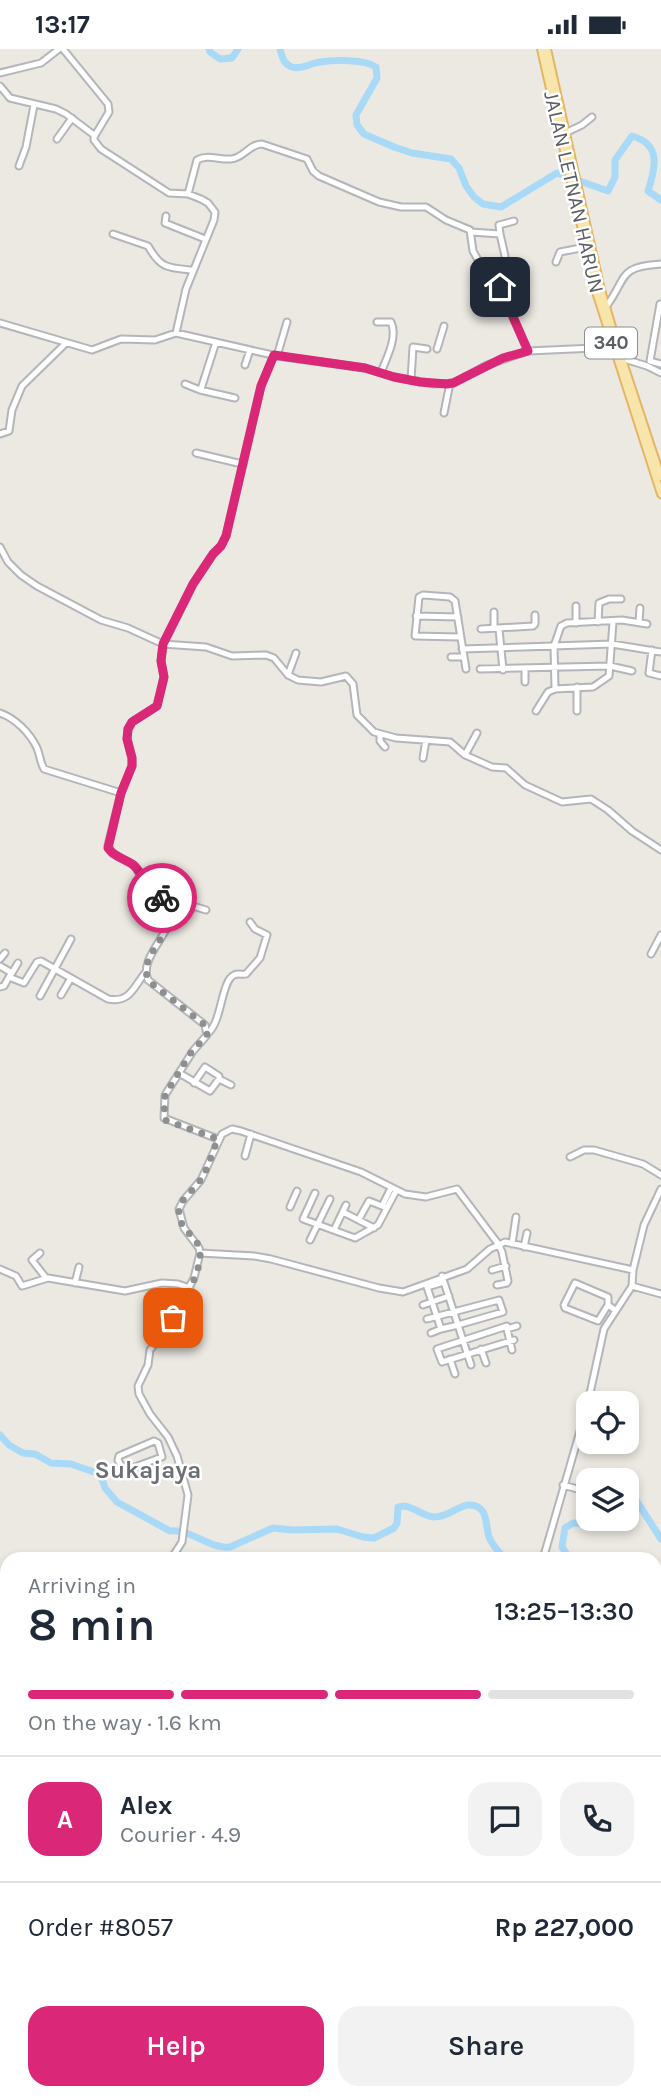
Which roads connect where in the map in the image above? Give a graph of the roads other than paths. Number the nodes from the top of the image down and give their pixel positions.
1 (61, 49) edge
2 (541, 49) edge
3 (547, 49) edge
4 (0, 73) edge
5 (0, 86) edge
6 (34, 105) junction
7 (592, 117) dead end
8 (72, 118) junction
9 (563, 134) junction
10 (94, 135) junction
11 (57, 139) dead end
12 (19, 166) dead end
13 (576, 187) junction
14 (188, 194) junction
15 (166, 216) dead end
16 (514, 221) dead end
17 (471, 232) junction
18 (113, 234) dead end
19 (500, 234) junction
20 (205, 239) junction
21 (586, 247) junction
22 (505, 256) dead end
23 (556, 262) dead end
24 (661, 264) edge
25 (193, 270) junction
26 (660, 304) edge
27 (606, 307) junction
28 (287, 322) dead end
29 (0, 323) edge
30 (377, 323) dead end
31 (444, 326) dead end
32 (176, 333) junction
33 (216, 342) junction
34 (66, 343) junction
35 (652, 346) junction
36 (615, 348) junction
37 (661, 348) edge
38 (427, 349) dead end
39 (437, 349) dead end
40 (250, 350) junction
41 (528, 351) junction
42 (276, 356) junction
43 (618, 357) junction
44 (661, 364) edge
45 (246, 365) dead end
46 (381, 372) junction
47 (661, 373) edge
48 (411, 380) junction
49 (450, 383) junction
50 (185, 384) dead end
51 (201, 389) junction
52 (235, 398) dead end
53 (444, 413) dead end
54 (0, 435) edge
55 (196, 453) dead end
56 (652, 457) junction
57 (242, 464) junction
58 (661, 477) edge
59 (661, 494) edge
60 (0, 547) edge
61 (621, 599) dead end
62 (576, 606) dead end
63 (640, 608) dead end
64 (494, 612) dead end
65 (535, 615) dead end
66 (416, 616) junction
67 (458, 617) junction
68 (516, 618) dead end
69 (598, 622) junction
70 (613, 622) junction
71 (639, 622) junction
72 (576, 623) junction
73 (647, 624) dead end
74 (517, 627) junction
75 (481, 629) dead end
76 (497, 629) junction
77 (460, 637) junction
78 (163, 644) junction
79 (612, 645) junction
80 (554, 646) junction
81 (462, 649) junction
82 (500, 649) junction
83 (652, 650) junction
84 (661, 652) edge
85 (296, 653) dead end
86 (451, 657) dead end
87 (464, 657) junction
88 (610, 666) junction
89 (555, 668) junction
90 (466, 669) dead end
91 (480, 669) dead end
92 (525, 669) junction
93 (503, 670) junction
94 (632, 671) dead end
95 (288, 674) junction
96 (661, 675) edge
97 (525, 682) dead end
98 (576, 687) junction
99 (555, 689) junction
100 (536, 711) dead end
101 (578, 711) dead end
102 (0, 713) edge
103 (477, 733) dead end
104 (380, 735) junction
105 (426, 740) junction
106 (385, 747) dead end
107 (465, 755) junction
108 (423, 758) dead end
109 (121, 793) junction
110 (661, 850) edge
111 (172, 905) junction
112 (206, 911) dead end
113 (250, 922) dead end
114 (661, 935) edge
115 (71, 939) dead end
116 (5, 953) dead end
117 (650, 954) dead end
118 (0, 960) edge
119 (18, 963) dead end
120 (0, 966) edge
121 (55, 969) junction
122 (145, 973) junction
123 (10, 975) junction
124 (71, 978) junction
125 (0, 987) edge
126 (61, 995) dead end
127 (40, 996) dead end
128 (208, 1033) junction
129 (179, 1073) junction
130 (219, 1079) junction
131 (194, 1083) junction
132 (231, 1086) dead end
133 (251, 1134) junction
134 (218, 1139) junction
135 (245, 1156) dead end
136 (570, 1157) dead end
137 (661, 1175) edge
138 (393, 1189) junction
139 (661, 1189) edge
140 (315, 1193) dead end
141 (284, 1195) dead end
142 (295, 1196) junction
143 (330, 1199) dead end
144 (310, 1204) junction
145 (346, 1205) dead end
146 (290, 1207) dead end
147 (384, 1207) junction
148 (343, 1212) junction
149 (516, 1217) dead end
150 (359, 1219) junction
151 (318, 1225) junction
152 (374, 1228) junction
153 (334, 1230) junction
154 (527, 1233) dead end
155 (310, 1240) dead end
156 (512, 1244) junction
157 (499, 1245) junction
158 (524, 1247) junction
159 (40, 1253) dead end
160 (200, 1253) junction
161 (506, 1266) junction
162 (79, 1267) dead end
163 (0, 1269) edge
164 (492, 1270) dead end
165 (633, 1270) junction
166 (46, 1278) junction
167 (443, 1279) junction
168 (75, 1283) junction
169 (426, 1285) junction
170 (497, 1285) dead end
171 (632, 1286) junction
172 (190, 1289) junction
173 (661, 1294) edge
174 (449, 1296) junction
175 (431, 1302) junction
176 (423, 1305) dead end
177 (608, 1305) junction
178 (615, 1310) junction
179 (453, 1311) junction
180 (503, 1312) junction
181 (436, 1316) junction
182 (427, 1319) dead end
183 (458, 1325) junction
184 (517, 1326) dead end
185 (507, 1328) junction
186 (442, 1329) junction
187 (431, 1333) dead end
188 (462, 1340) junction
189 (512, 1340) junction
190 (481, 1349) junction
191 (512, 1350) dead end
192 (467, 1354) junction
193 (450, 1359) junction
194 (486, 1363) dead end
195 (471, 1365) dead end
196 (455, 1374) dead end
197 (172, 1444) junction
198 (161, 1449) junction
199 (564, 1485) junction
200 (576, 1488) edge
201 (176, 1552) edge
202 (545, 1552) edge

1 - 4 street
1 - 10 street
2 - 9 main road, JALAN LETNAN HARUN / 340
3 - 9 main road, JALAN LETNAN HARUN / 340
5 - 6 street
6 - 8 street
6 - 12 street
7 - 9 street
8 - 10 street
8 - 11 street
9 - 13 main road, JALAN LETNAN HARUN / 340
10 - 14 street
13 - 21 main road, JALAN LETNAN HARUN / 340
13 - 27 main road, JALAN LETNAN HARUN / 340
14 - 17 street
14 - 20 street
15 - 20 street
16 - 19 street
17 - 19 street
17 - 41 street
18 - 25 street
19 - 22 street
20 - 25 street
21 - 23 street
21 - 36 main road, JALAN LETNAN HARUN / 340
24 - 27 street
25 - 32 street
26 - 35 street
27 - 36 main road, JALAN LETNAN HARUN / 340
28 - 42 street
29 - 34 street
30 - 46 street
31 - 39 street
32 - 33 street
32 - 34 street
33 - 40 street
33 - 51 street
34 - 54 street
35 - 37 street
35 - 44 street
36 - 41 street
36 - 43 main road, JALAN LETNAN HARUN / 340
38 - 48 street
40 - 42 street
40 - 45 street
41 - 49 street
42 - 46 street
42 - 57 street
43 - 47 street
43 - 56 main road, JALAN LETNAN HARUN / 340
46 - 48 street
48 - 49 street
49 - 53 street
50 - 51 street
51 - 52 street
55 - 57 street
56 - 58 main road, JALAN LETNAN HARUN / 340
56 - 59 main road, JALAN LETNAN HARUN / 340
57 - 78 street
60 - 78 street
61 - 69 street
62 - 72 street
63 - 71 street
64 - 76 street
65 - 74 street
66 - 67 street
66 - 67 street
66 - 77 street
67 - 77 street
68 - 74 street
69 - 70 street
69 - 72 street
70 - 71 street
70 - 79 street
71 - 73 street
72 - 80 street
74 - 76 street
75 - 76 street
76 - 82 street
77 - 81 street
78 - 95 street
78 - 109 street
79 - 80 street
79 - 83 street
79 - 88 street
80 - 82 street
80 - 89 street
81 - 82 street
81 - 87 street
82 - 93 street
83 - 84 street
83 - 96 street
85 - 95 street
86 - 87 street
87 - 90 street
88 - 89 street
88 - 94 street
88 - 98 street
89 - 92 street
89 - 99 street
91 - 93 street
92 - 93 street
92 - 97 street
95 - 104 street
98 - 99 street
98 - 101 street
99 - 100 street
102 - 109 street
103 - 107 street
104 - 105 street
104 - 106 street
105 - 107 street
105 - 108 street
107 - 110 street
109 - 111 street
111 - 112 street
111 - 122 street
113 - 128 street
114 - 117 street
115 - 121 street
116 - 118 street
119 - 123 street
120 - 123 street
121 - 123 street
121 - 124 street
121 - 127 street
122 - 124 street
122 - 128 street
123 - 125 street
124 - 126 street
128 - 129 street
129 - 131 street
129 - 134 street
130 - 131 street
130 - 131 street
130 - 132 street
133 - 134 street
133 - 135 street
133 - 138 street
134 - 160 street
136 - 137 street
138 - 147 street
138 - 157 street
139 - 165 street
140 - 144 street
141 - 142 street
142 - 144 street
142 - 146 street
143 - 151 street
144 - 151 street
145 - 148 street
147 - 150 street
147 - 152 street
148 - 150 street
148 - 153 street
149 - 156 street
150 - 152 street
151 - 153 street
151 - 155 street
152 - 153 street
154 - 158 street
156 - 157 street
156 - 158 street
157 - 161 street
157 - 167 street
158 - 165 street
159 - 166 street
160 - 169 street
160 - 172 street
161 - 164 street
161 - 170 street
162 - 168 street
163 - 166 street
165 - 171 street
166 - 168 street
167 - 169 street
167 - 174 street
168 - 172 street
169 - 175 street
171 - 173 street
171 - 178 street
172 - 197 street
174 - 175 street
174 - 179 street
175 - 176 street
175 - 181 street
177 - 177 street
177 - 178 street
178 - 199 street
179 - 180 street
179 - 181 street
179 - 183 street
180 - 183 street
180 - 185 street
181 - 182 street
181 - 186 street
183 - 186 street
183 - 188 street
184 - 185 street
185 - 188 street
185 - 189 street
186 - 187 street
188 - 192 street
188 - 193 street
189 - 190 street
189 - 191 street
190 - 192 street
190 - 194 street
192 - 193 street
192 - 195 street
193 - 196 street
197 - 198 street
197 - 201 street
198 - 198 street
199 - 200 street
199 - 202 street

